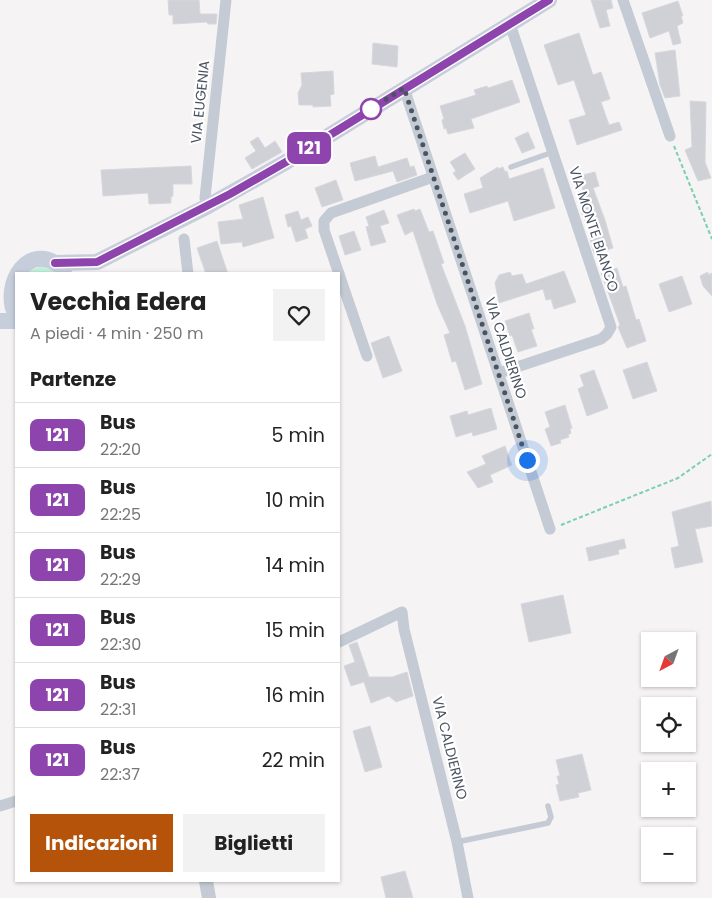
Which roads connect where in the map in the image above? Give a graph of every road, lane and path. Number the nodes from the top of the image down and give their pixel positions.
1 (226, 0) edge
2 (549, 0) edge
3 (623, 0) edge
4 (510, 24) junction
5 (404, 88) junction
6 (670, 136) joint
7 (553, 152) junction
8 (511, 167) dead end
9 (433, 177) junction
10 (208, 206) junction
11 (184, 239) dead end
12 (712, 239) edge
13 (61, 268) edge
14 (93, 268) edge
15 (188, 272) edge
16 (338, 272) edge
17 (340, 277) edge
18 (3, 289) edge
19 (15, 315) edge
20 (0, 321) edge
21 (15, 321) edge
22 (367, 356) dead end
23 (498, 374) junction
24 (712, 454) edge
25 (550, 529) joint
26 (340, 642) edge
27 (15, 801) edge
28 (0, 806) edge
29 (548, 806) dead end
30 (458, 842) junction
31 (206, 882) edge
32 (210, 898) edge
33 (468, 898) edge

1 - 10 street, VIA EUGENIA
2 - 4 main road
3 - 6 street
4 - 5 main road
4 - 7 street, VIA MONTE BIANCO
5 - 9 street, VIA CALDIERINO
5 - 10 main road
6 - 12 path
7 - 8 lane
7 - 23 street, VIA MONTE BIANCO
9 - 16 street
9 - 23 street, VIA CALDIERINO
10 - 14 main road
11 - 15 street
13 - 14 main road
13 - 18 main road
17 - 22 street
18 - 19 main road
20 - 21 main road
23 - 25 street, VIA CALDIERINO
24 - 25 path
26 - 30 street, VIA CALDIERINO
27 - 28 street
29 - 30 lane
30 - 33 street, VIA CALDIERINO
31 - 32 street

